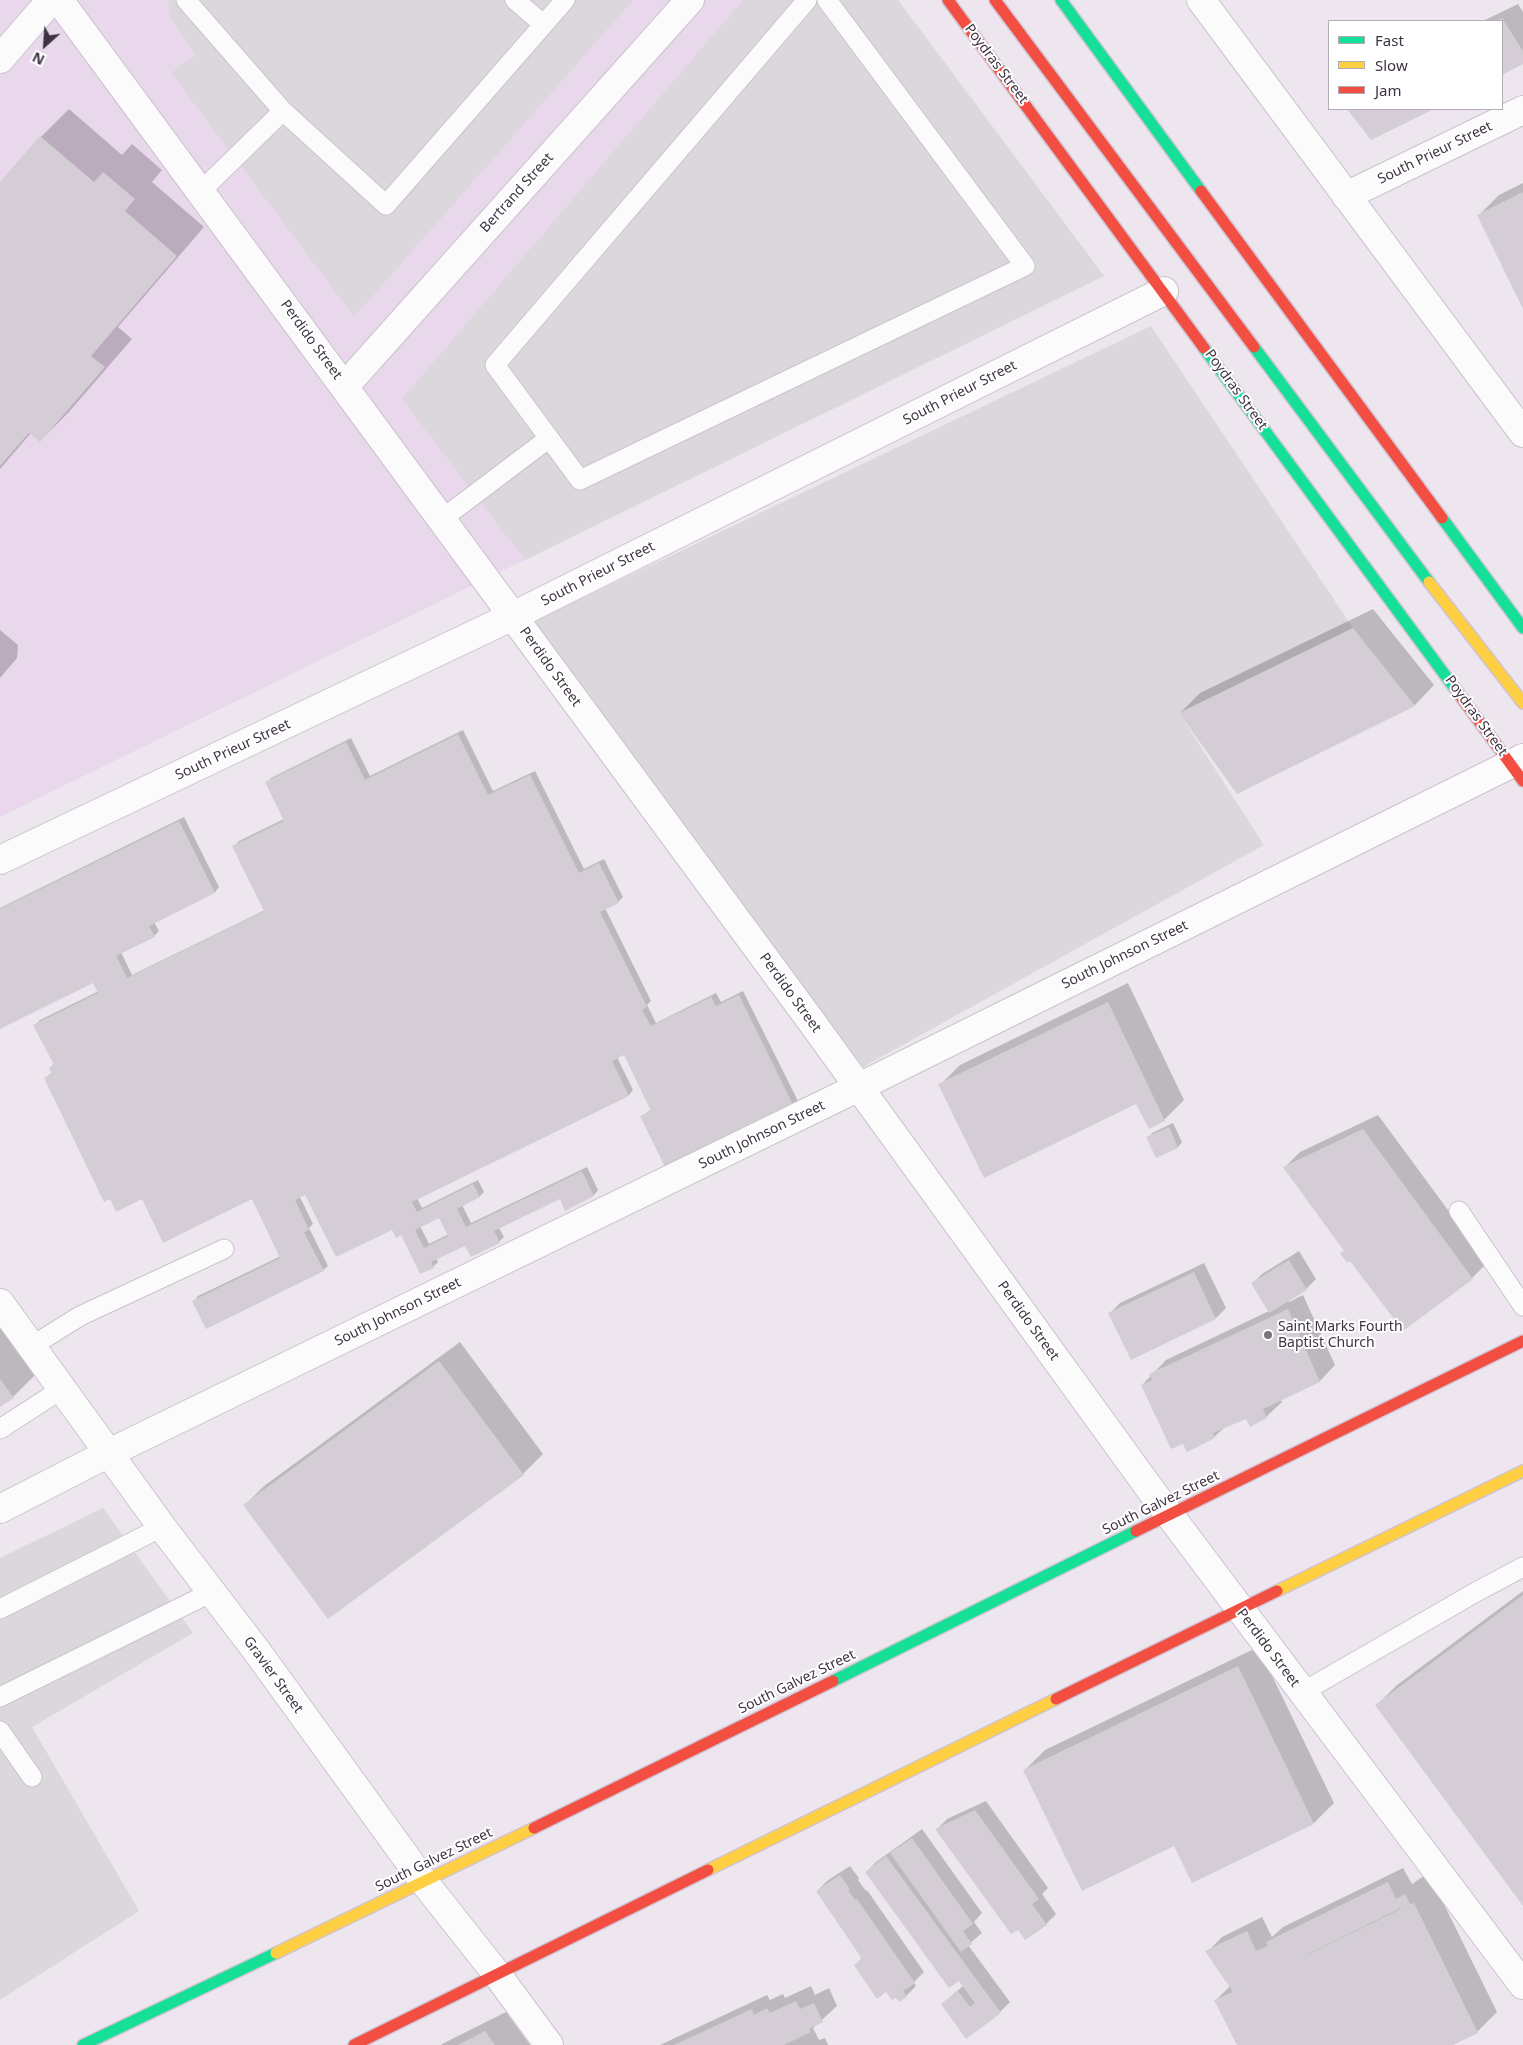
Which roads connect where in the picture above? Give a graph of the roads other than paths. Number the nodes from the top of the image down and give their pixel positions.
1 (51, 0) edge
2 (59, 0) edge
3 (186, 0) edge
4 (516, 0) edge
5 (564, 0) edge
6 (690, 0) edge
7 (808, 0) edge
8 (827, 0) edge
9 (948, 0) edge
10 (995, 0) edge
11 (1060, 0) edge
12 (1201, 0) edge
13 (543, 24) junction
14 (0, 59) edge
15 (1523, 110) edge
16 (283, 111) junction
17 (201, 191) junction
18 (1346, 196) junction
19 (1164, 291) junction
20 (345, 386) junction
21 (1523, 433) edge
22 (548, 438) junction
23 (442, 519) junction
24 (513, 616) junction
25 (1523, 628) edge
26 (1523, 703) edge
27 (1519, 768) edge
28 (0, 860) edge
29 (860, 1087) junction
30 (1459, 1211) dead end
31 (224, 1249) dead end
32 (0, 1303) edge
33 (1523, 1306) edge
34 (1523, 1341) edge
35 (32, 1346) junction
36 (62, 1389) junction
37 (0, 1429) edge
38 (109, 1453) junction
39 (1523, 1471) edge
40 (0, 1508) edge
41 (1169, 1515) junction
42 (162, 1527) junction
43 (1523, 1567) edge
44 (212, 1592) junction
45 (0, 1609) edge
46 (1240, 1610) junction
47 (1302, 1693) junction
48 (0, 1697) edge
49 (0, 1731) edge
50 (32, 1777) dead end
51 (424, 1882) junction
52 (496, 1974) junction
53 (1523, 1985) edge
54 (83, 2045) edge
55 (354, 2045) edge
56 (549, 2045) edge

1 - 14 street
2 - 17 street, Perdido Street
3 - 16 lane
4 - 13 lane
5 - 13 lane
6 - 20 street, Bertrand Street
7 - 22 lane
8 - 22 lane
9 - 19 main road, Poydras Street
10 - 26 main road
11 - 25 main road
12 - 18 street
13 - 16 lane
15 - 18 street, South Prieur Street
16 - 17 lane
17 - 20 street, Perdido Street
18 - 21 street
19 - 24 street, South Prieur Street
19 - 27 main road, Poydras Street
20 - 23 street, Perdido Street
22 - 23 lane
23 - 24 street, Perdido Street
24 - 28 street, South Prieur Street
24 - 29 street, Perdido Street
27 - 29 street, South Johnson Street
29 - 38 street, South Johnson Street
29 - 41 street, Perdido Street
30 - 33 lane
31 - 35 lane
32 - 35 street, Gravier Street
34 - 41 main road, South Galvez Street
35 - 36 street, Gravier Street
36 - 37 lane
36 - 38 street, Gravier Street
38 - 40 street, South Johnson Street
38 - 42 street, Gravier Street
39 - 46 main road
41 - 46 street, Perdido Street
41 - 51 main road, South Galvez Street
42 - 44 street, Gravier Street
42 - 45 lane
43 - 47 lane
44 - 48 lane
44 - 51 street, Gravier Street
46 - 47 street, Perdido Street
46 - 52 main road
47 - 53 street, Perdido Street
49 - 50 lane
51 - 52 street, Gravier Street
51 - 54 main road, South Galvez Street
52 - 55 main road
52 - 56 street, Gravier Street

